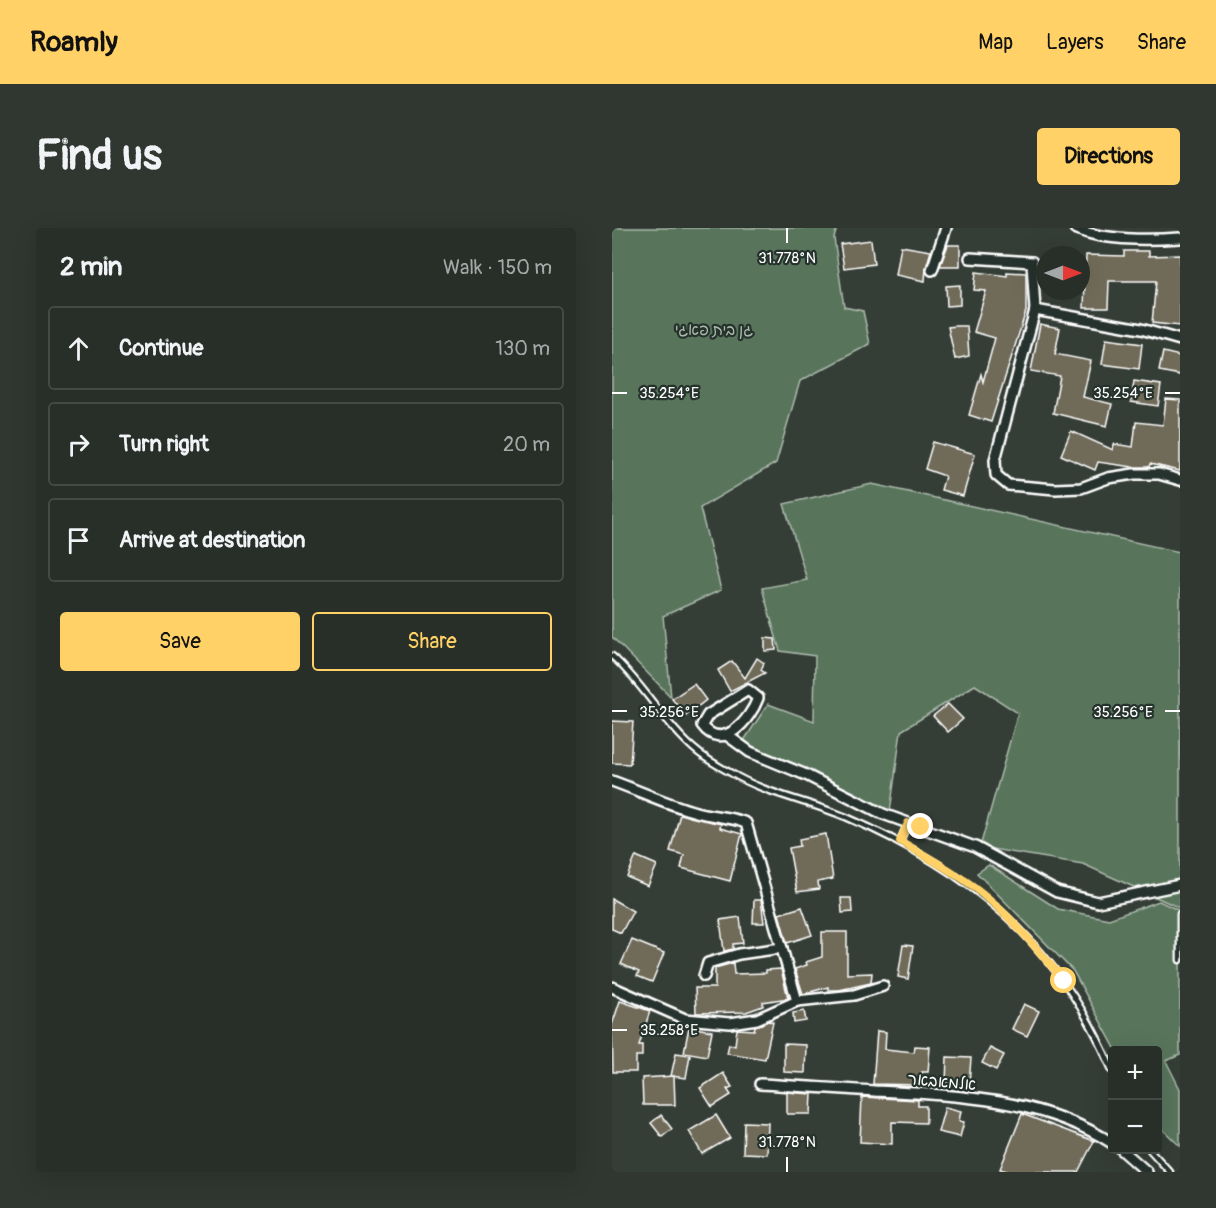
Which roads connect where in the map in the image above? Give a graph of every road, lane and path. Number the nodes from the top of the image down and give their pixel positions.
1 (946, 228) edge
2 (1075, 228) edge
3 (1180, 238) edge
4 (970, 258) dead end
5 (932, 270) dead end
6 (1035, 310) junction
7 (1180, 340) edge
8 (1180, 480) edge
9 (612, 656) edge
10 (728, 736) junction
11 (612, 781) edge
12 (908, 823) junction
13 (900, 841) junction
14 (1180, 885) edge
15 (1180, 914) edge
16 (782, 948) junction
17 (1180, 960) edge
18 (704, 976) dead end
19 (883, 986) dead end
20 (612, 987) edge
21 (797, 1001) junction
22 (1108, 1058) edge
23 (760, 1084) dead end
24 (1108, 1141) edge
25 (1127, 1154) edge
26 (1154, 1154) edge
27 (1147, 1172) edge
28 (1170, 1172) edge

1 - 5 street
2 - 3 street
4 - 6 street
6 - 7 street
6 - 8 street
9 - 13 lane
10 - 10 street
10 - 12 street
11 - 16 street
12 - 13 lane
12 - 14 street
13 - 22 lane
15 - 17 lane
16 - 18 street
16 - 21 street
19 - 21 street
20 - 21 street
23 - 24 street, אלמאבאר
25 - 27 street
26 - 28 lane

